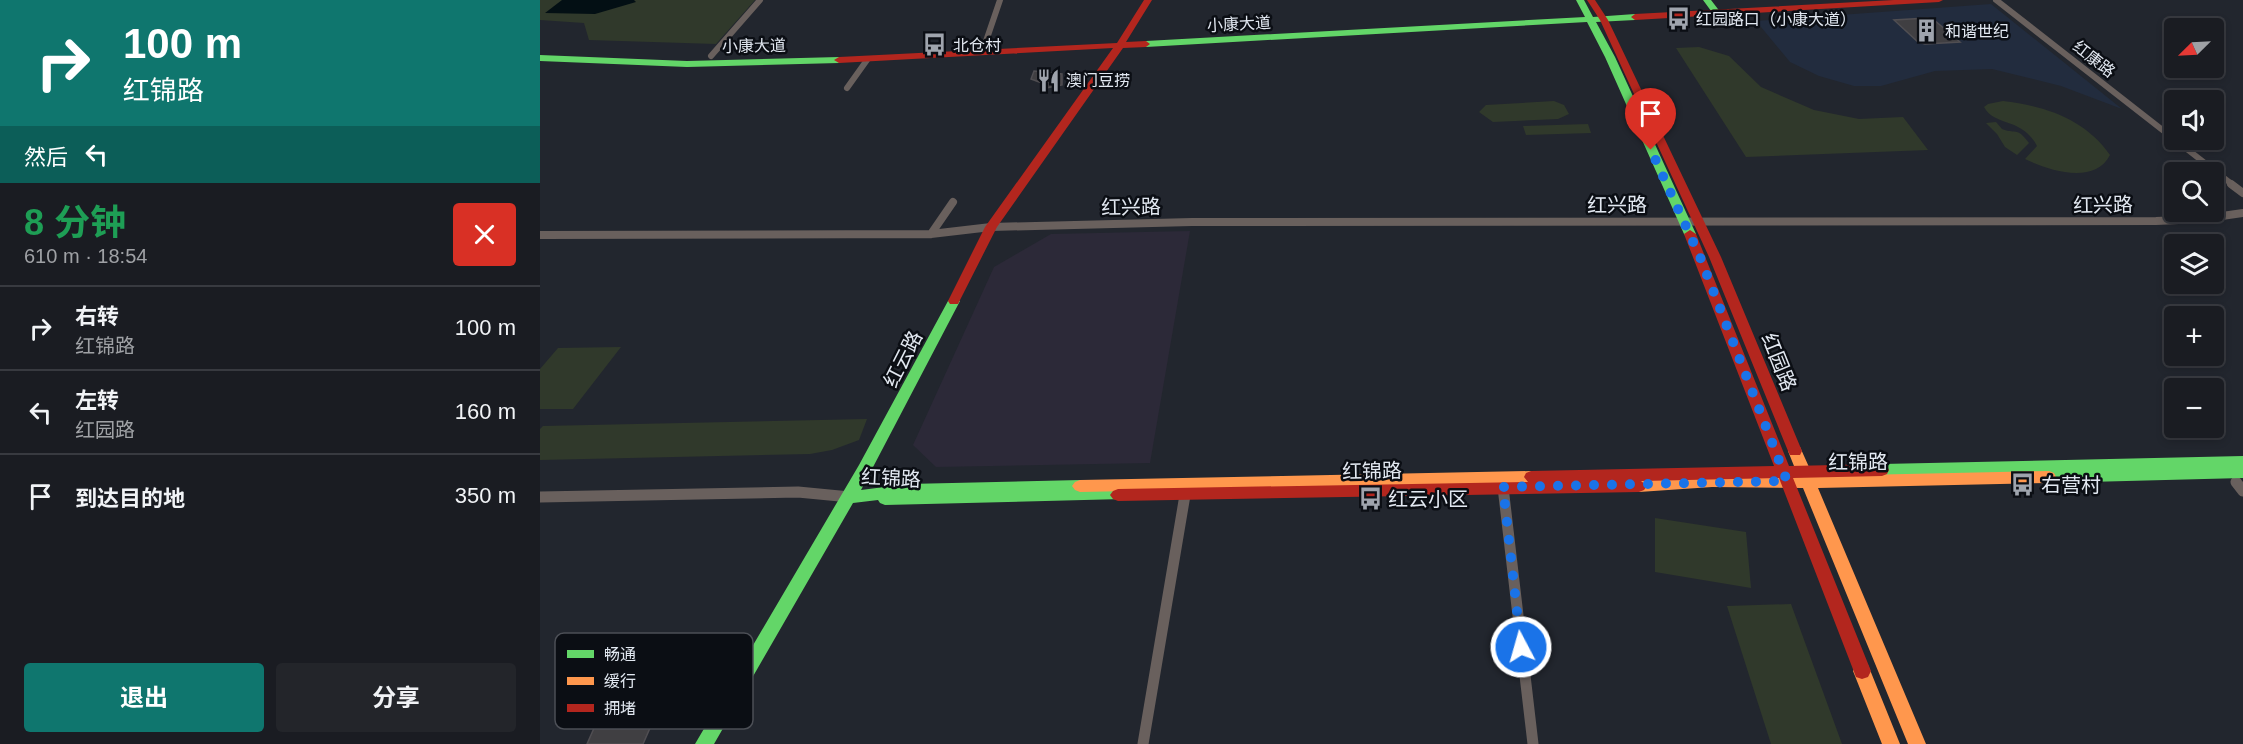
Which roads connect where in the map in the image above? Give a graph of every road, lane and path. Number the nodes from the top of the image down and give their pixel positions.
1 (760, 0) edge
2 (1000, 0) edge
3 (1148, 0) edge
4 (1580, 0) edge
5 (1591, 0) edge
6 (1827, 0) edge
7 (1939, 0) edge
8 (1996, 0) edge
9 (1712, 7) edge
10 (1596, 17) junction
11 (1121, 43) junction
12 (984, 47) junction
13 (540, 50) edge
14 (711, 56) junction
15 (540, 58) edge
16 (867, 60) junction
17 (847, 88) dead end
18 (2243, 193) edge
19 (952, 202) dead end
20 (2243, 213) edge
21 (1683, 221) junction
22 (1698, 221) junction
23 (991, 227) junction
24 (931, 234) junction
25 (540, 235) edge
26 (2243, 462) edge
27 (1785, 476) junction
28 (1807, 476) junction
29 (2239, 477) edge
30 (1503, 487) junction
31 (2243, 491) edge
32 (1185, 495) junction
33 (540, 496) edge
34 (850, 497) junction
35 (753, 661) edge
36 (713, 729) edge
37 (704, 744) edge
38 (1143, 744) edge
39 (1533, 744) edge
40 (1891, 744) edge
41 (1917, 744) edge

1 - 14 street
2 - 12 street
3 - 11 main road, 红云路
4 - 10 main road, 红园路
5 - 10 main road, 红园路
6 - 9 main road, 小康大道
7 - 9 main road, 小康大道
8 - 18 street, 红康路
9 - 10 main road, 小康大道
10 - 11 main road, 小康大道
10 - 21 main road, 红园路
10 - 22 main road, 红园路
11 - 12 main road, 小康大道
11 - 16 main road, 小康大道
11 - 23 main road, 红云路
12 - 14 main road, 小康大道
13 - 14 main road, 小康大道
15 - 16 main road, 小康大道
16 - 17 street
19 - 24 street
20 - 22 street, 红兴路
21 - 22 street, 红兴路
21 - 23 street, 红兴路
21 - 27 main road, 红园路
22 - 28 main road, 红园路
23 - 24 street, 红兴路
23 - 34 main road, 红云路
24 - 25 street, 红兴路
26 - 28 main road, 红锦路
27 - 28 main road, 红锦路
27 - 30 main road, 红锦路
27 - 34 main road, 红锦路
27 - 40 main road, 红园路
28 - 29 main road, 红锦路
28 - 41 main road, 红园路
29 - 31 street
30 - 32 main road, 红锦路
30 - 39 street
32 - 34 main road, 红锦路
32 - 38 street
33 - 34 street
34 - 35 main road, 红云路
36 - 37 main road, 红云路

